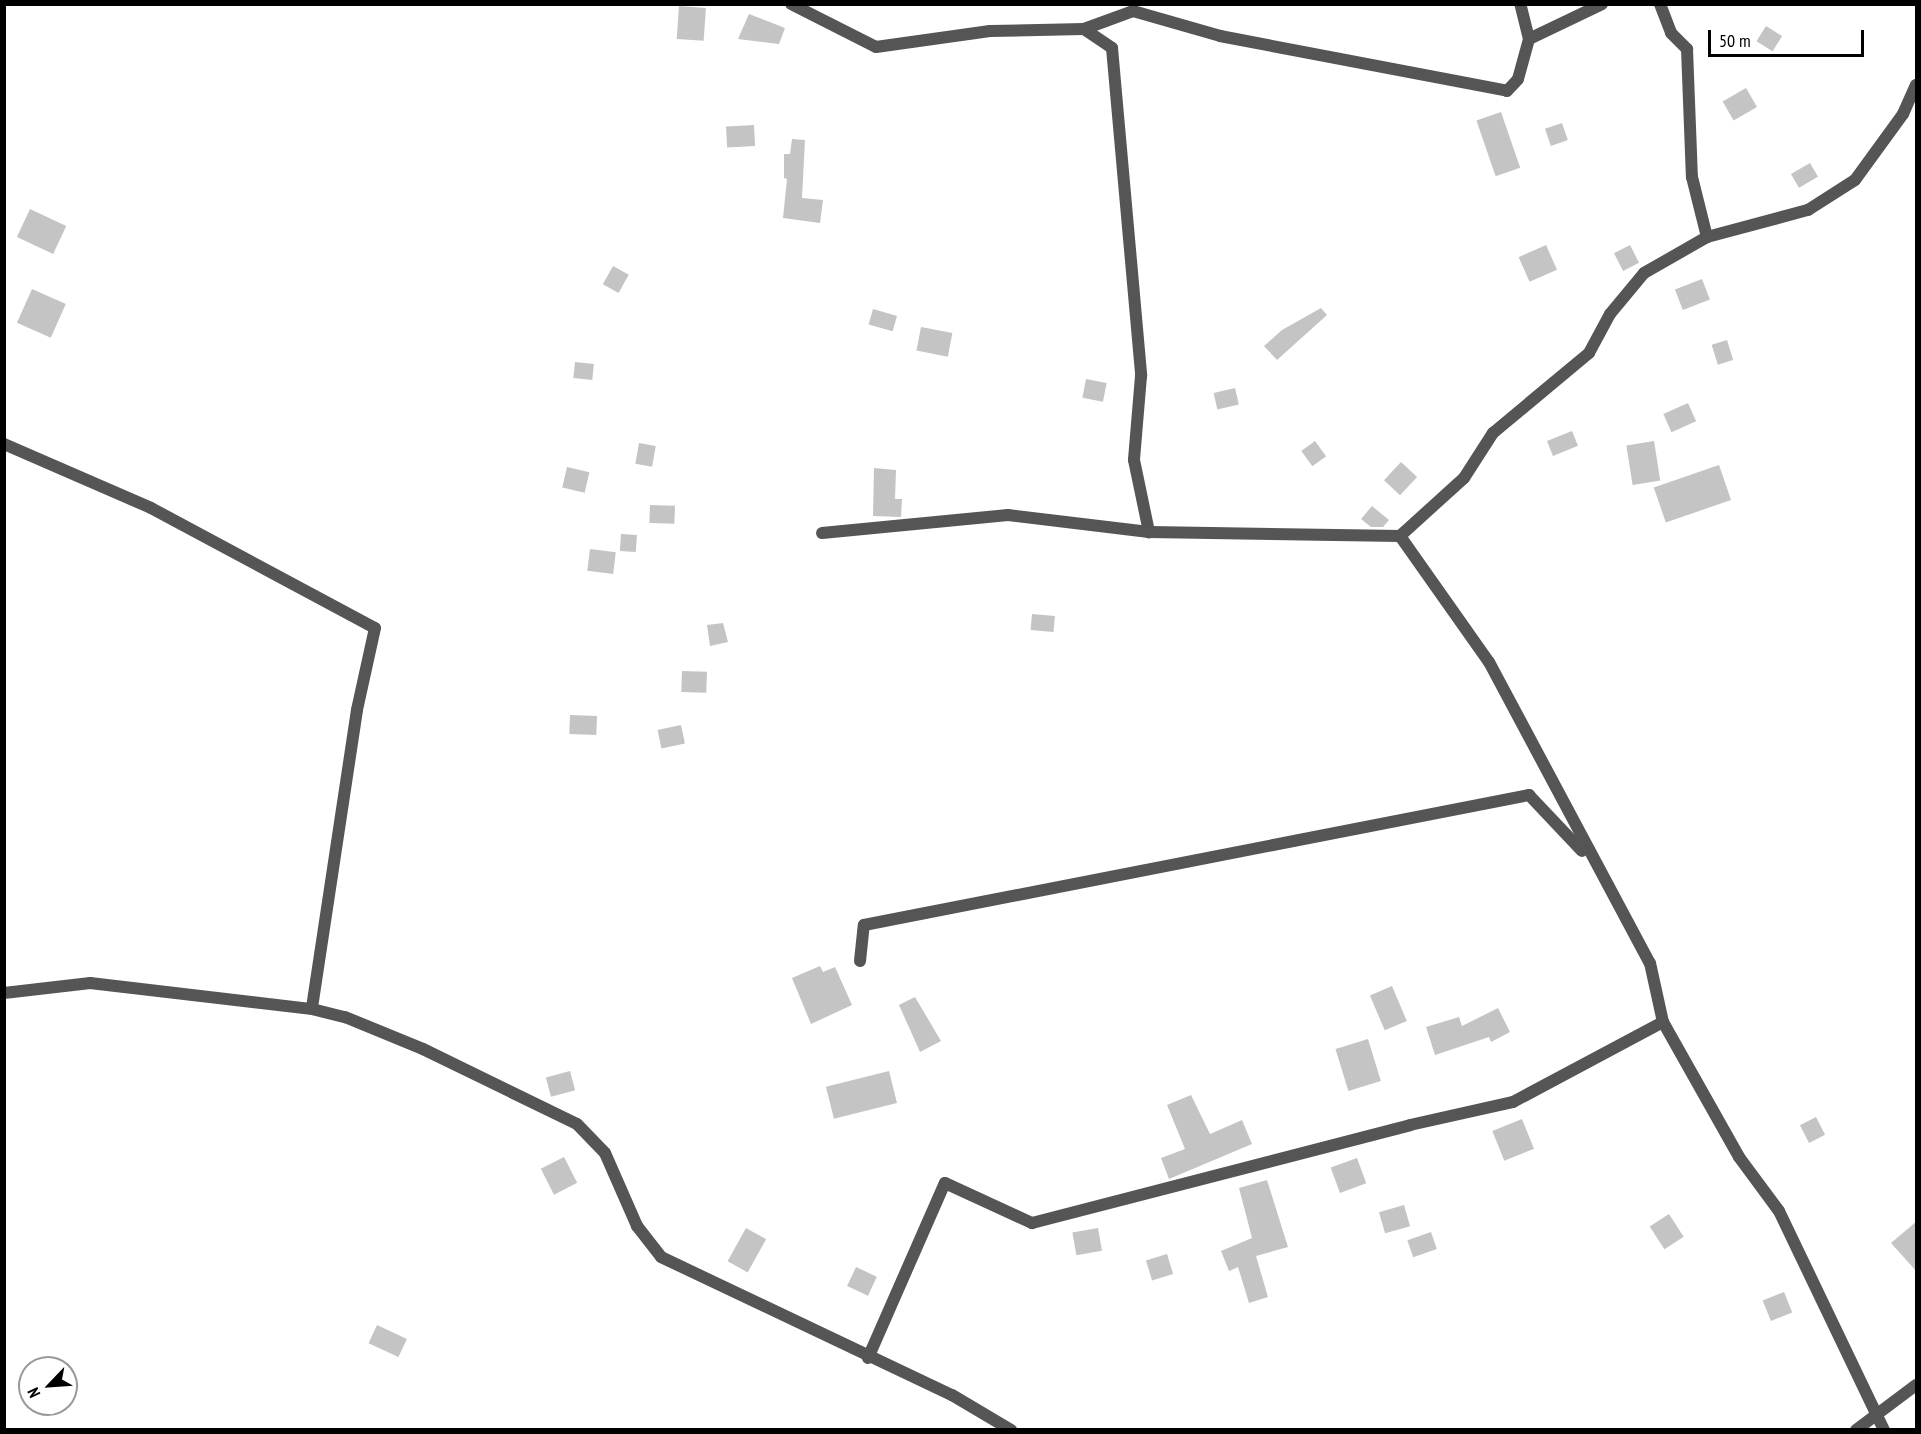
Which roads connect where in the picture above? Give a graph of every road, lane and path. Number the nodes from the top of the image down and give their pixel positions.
1 (791, 4) edge
2 (1520, 4) edge
3 (1602, 4) edge
4 (1660, 4) edge
5 (1084, 29) junction
6 (1529, 39) junction
7 (1917, 85) edge
8 (1707, 237) junction
9 (4, 444) edge
10 (1149, 532) junction
11 (822, 533) dead end
12 (1400, 537) junction
13 (1593, 863) junction
14 (860, 961) dead end
15 (4, 993) edge
16 (312, 1009) junction
17 (1663, 1022) junction
18 (868, 1358) junction
19 (1917, 1385) edge
20 (1878, 1412) junction
21 (1011, 1430) edge
22 (1856, 1430) edge
23 (1884, 1430) edge

1 - 5 street
2 - 6 street
3 - 6 street
4 - 8 street
5 - 6 street
5 - 10 street
7 - 8 street
8 - 12 street
9 - 16 street
10 - 11 street
10 - 12 street
12 - 13 street
13 - 14 street
13 - 17 street
15 - 16 street
16 - 18 street
17 - 18 street
17 - 20 street
18 - 21 street
19 - 20 street
20 - 22 street
20 - 23 street

